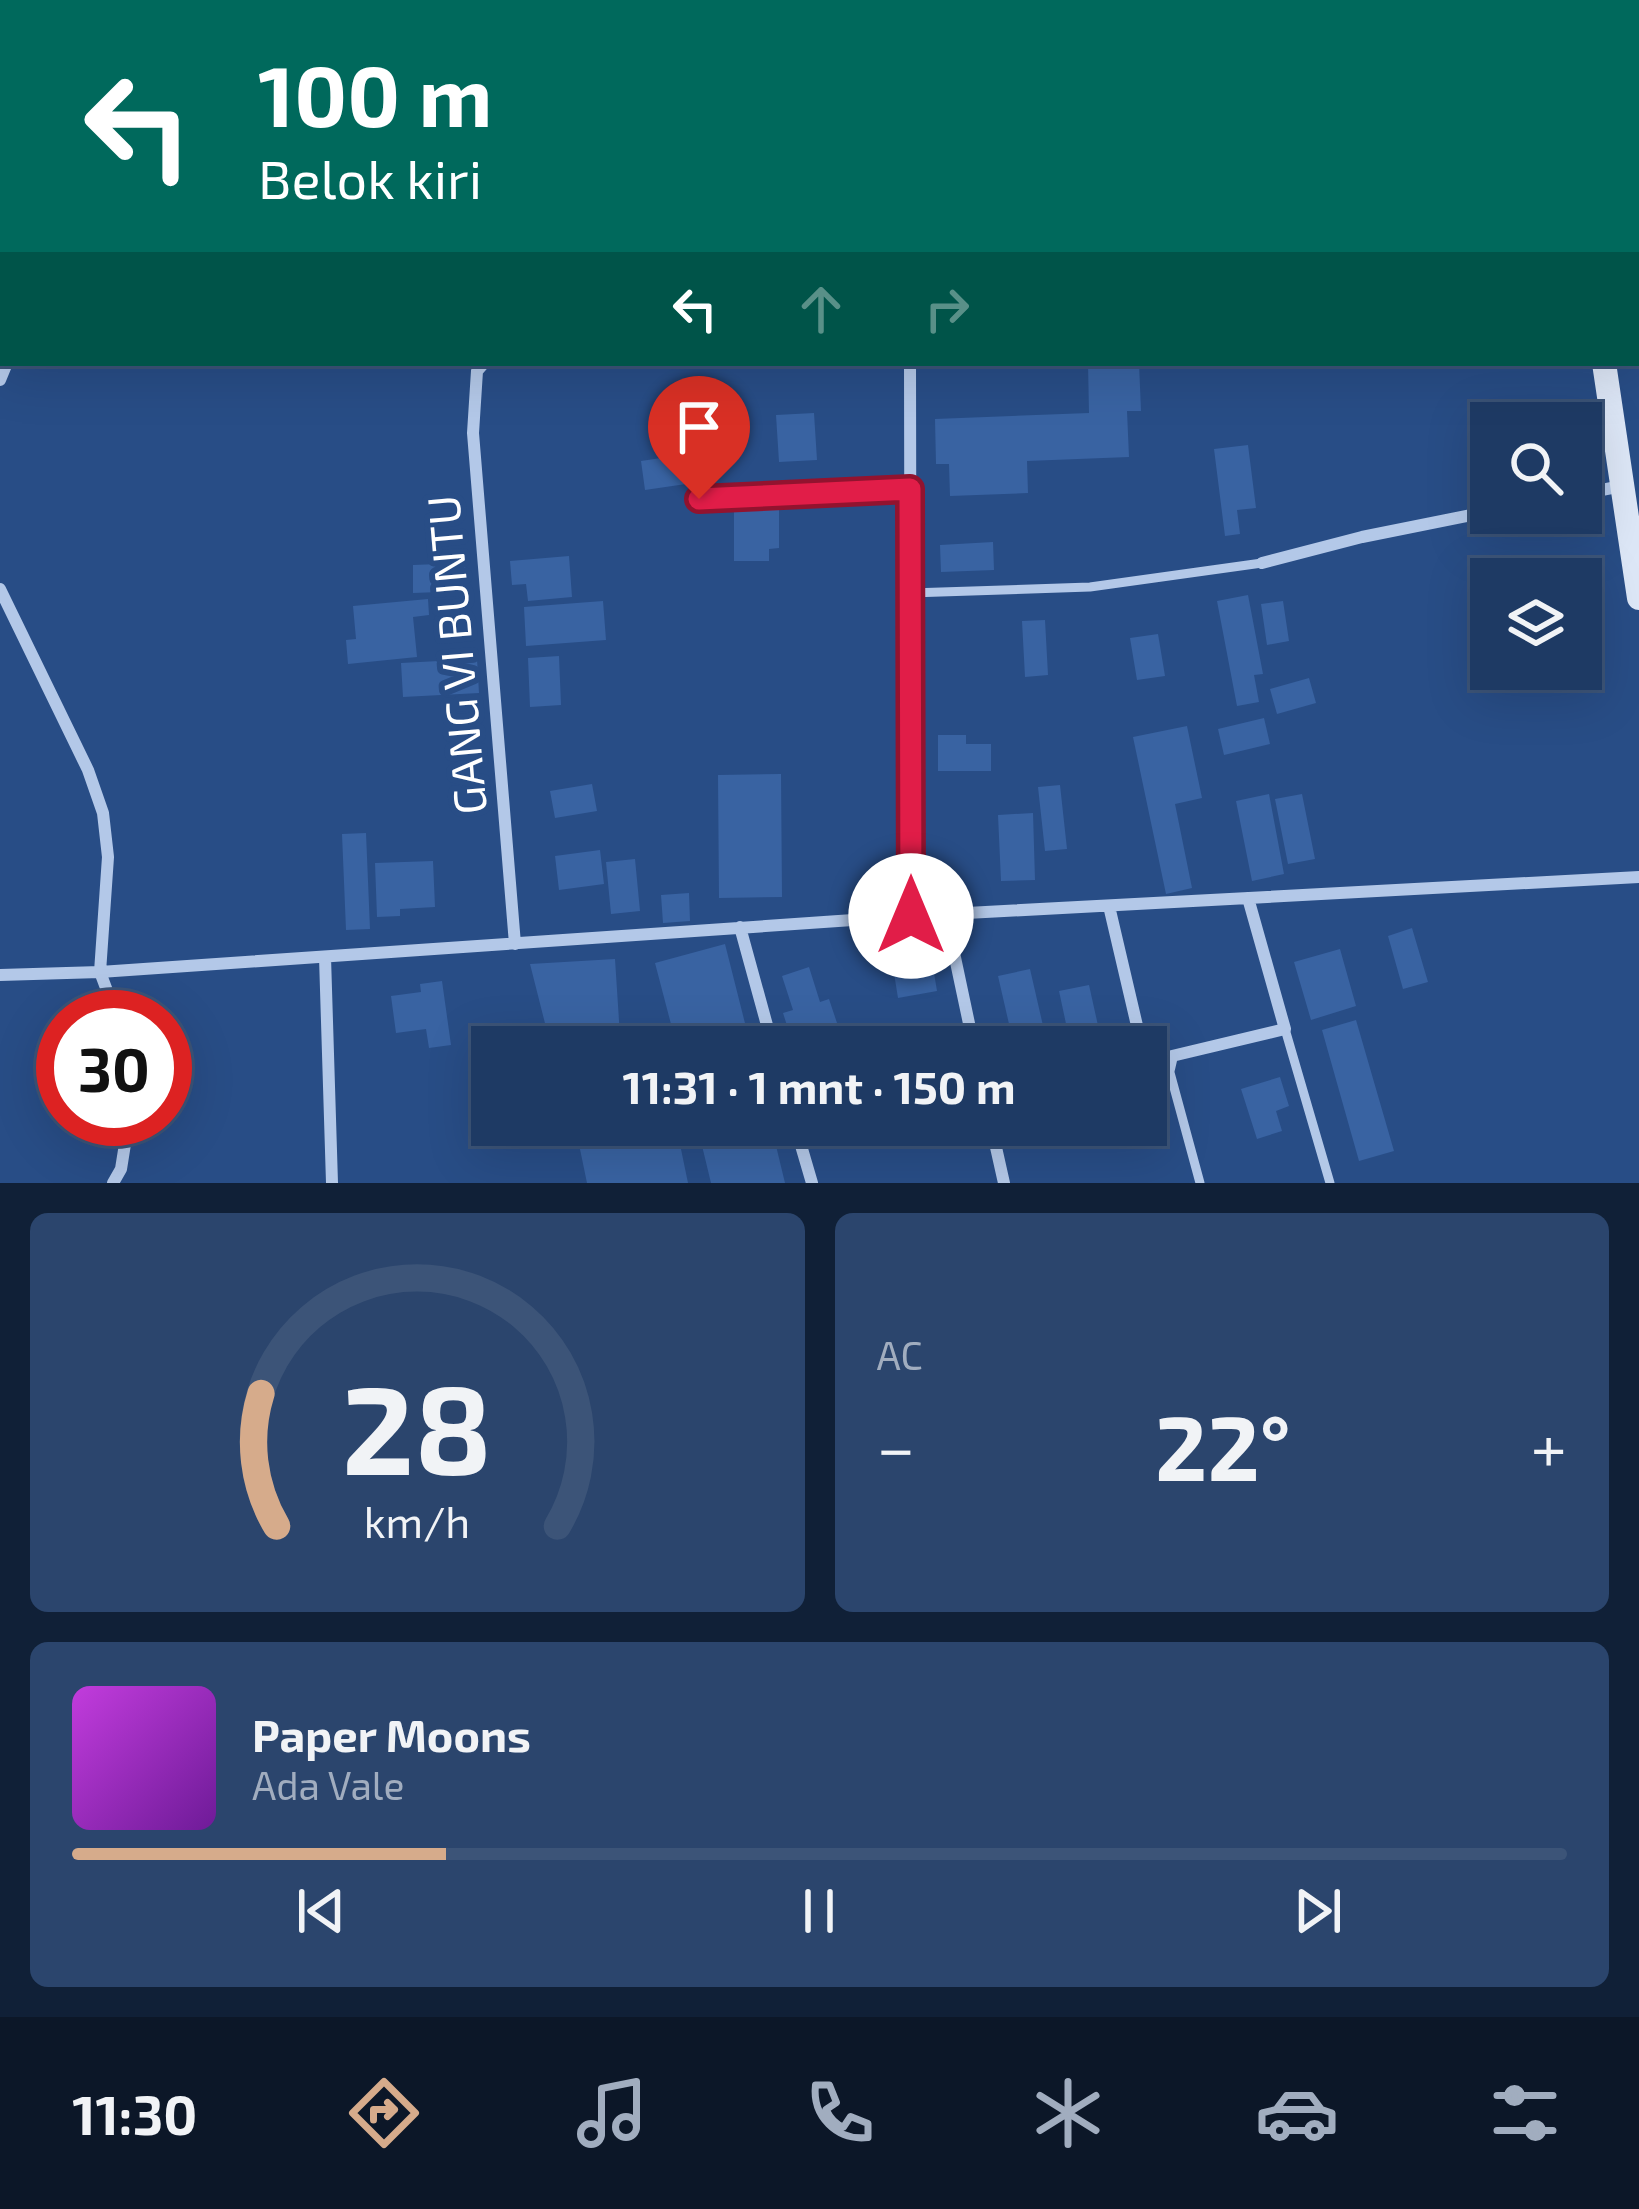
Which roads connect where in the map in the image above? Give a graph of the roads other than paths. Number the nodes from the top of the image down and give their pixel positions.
1 (481, 366) edge
2 (910, 366) edge
3 (1604, 366) edge
4 (1622, 486) junction
5 (910, 489) junction
6 (1602, 490) edge
7 (699, 499) dead end
8 (1470, 515) edge
9 (1635, 534) edge
10 (1262, 563) joint
11 (0, 590) edge
12 (910, 592) junction
13 (1639, 598) edge
14 (1639, 878) edge
15 (1248, 898) junction
16 (1109, 906) junction
17 (946, 915) junction
18 (911, 916) junction
19 (740, 927) junction
20 (515, 944) junction
21 (325, 957) junction
22 (100, 972) junction
23 (0, 975) edge
24 (107, 990) edge
25 (767, 1026) edge
26 (970, 1026) edge
27 (1137, 1026) edge
28 (1286, 1029) junction
29 (1169, 1069) joint
30 (125, 1146) edge
31 (801, 1146) edge
32 (996, 1146) edge
33 (112, 1183) edge
34 (332, 1183) edge
35 (812, 1183) edge
36 (1004, 1183) edge
37 (1200, 1183) edge
38 (1330, 1183) edge

1 - 20 street, GANG VI BUNTU
2 - 5 street
3 - 4 street
4 - 6 street
4 - 9 street
5 - 7 lane
5 - 12 street
8 - 10 street
9 - 13 street
10 - 12 lane
11 - 22 street
12 - 18 street
14 - 15 street
15 - 16 street
15 - 28 street
16 - 17 street
16 - 27 street
17 - 18 street
17 - 26 street
18 - 19 street
19 - 20 street
19 - 25 street
20 - 21 street
21 - 22 street
21 - 34 street
22 - 23 street
22 - 24 street
28 - 29 street
28 - 38 lane
29 - 37 lane
30 - 33 street
31 - 35 street
32 - 36 street

